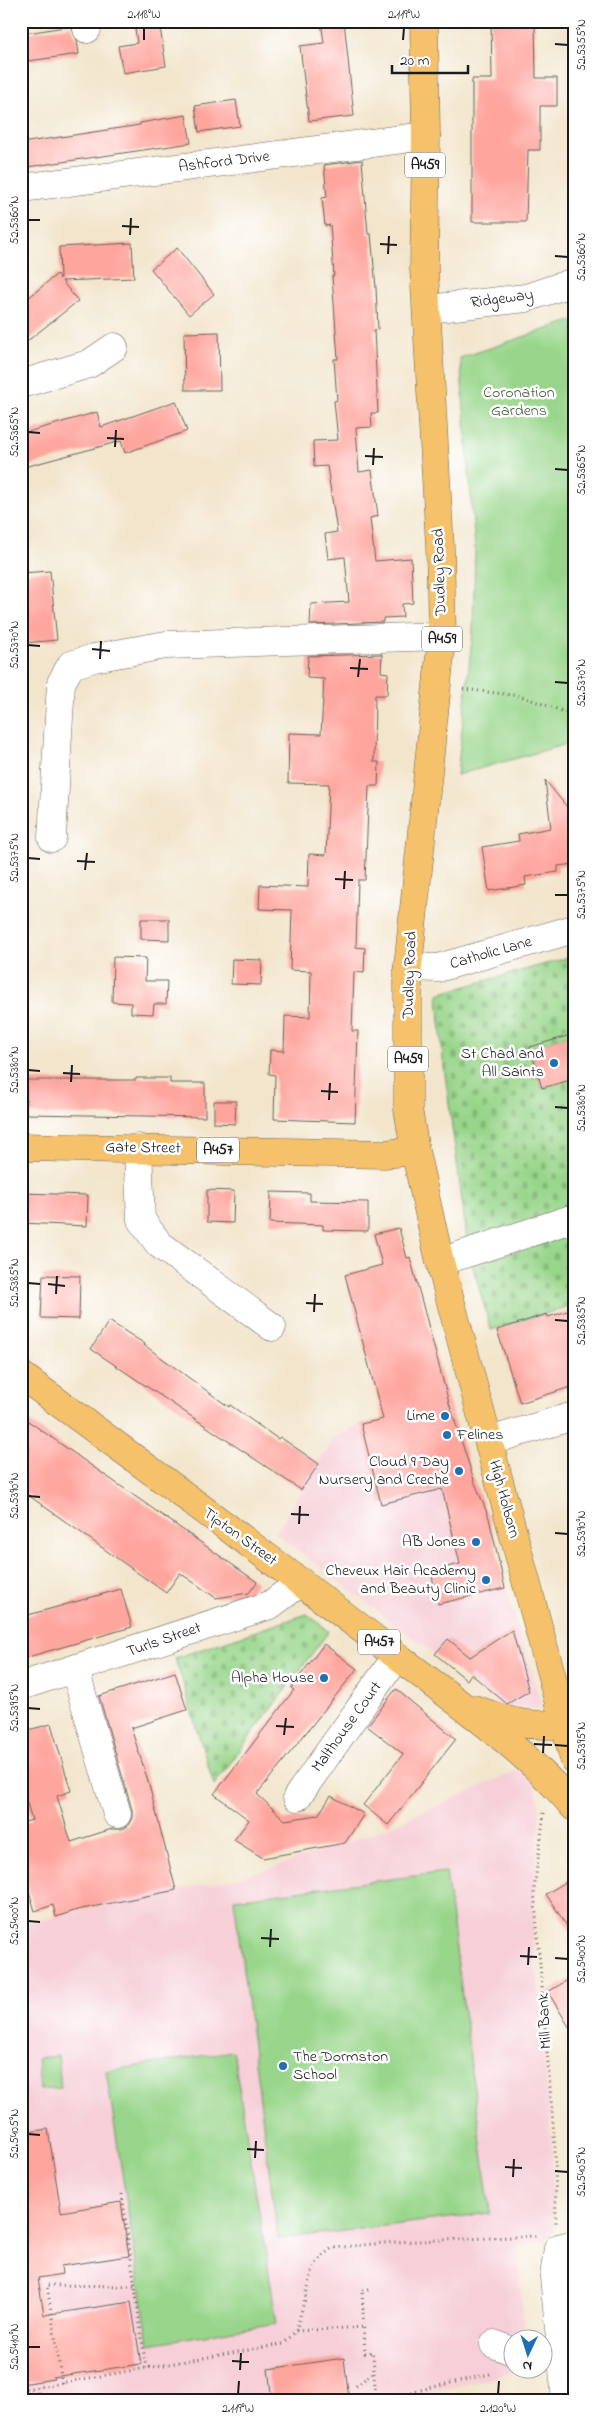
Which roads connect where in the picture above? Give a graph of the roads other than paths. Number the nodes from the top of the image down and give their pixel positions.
1 (424, 21) edge
2 (426, 136) junction
3 (21, 188) edge
4 (574, 282) edge
5 (428, 309) junction
6 (114, 347) dead end
7 (21, 384) edge
8 (442, 636) junction
9 (52, 838) dead end
10 (574, 929) edge
11 (408, 967) junction
12 (21, 1147) edge
13 (138, 1148) junction
14 (415, 1151) junction
15 (574, 1218) edge
16 (440, 1262) junction
17 (272, 1326) dead end
18 (21, 1375) edge
19 (574, 1416) edge
20 (489, 1441) junction
21 (301, 1582) junction
22 (397, 1656) junction
23 (75, 1670) junction
24 (21, 1686) edge
25 (457, 1702) junction
26 (562, 1724) junction
27 (574, 1759) edge
28 (297, 1797) dead end
29 (574, 1807) edge
30 (117, 1814) dead end
31 (566, 2246) edge
32 (552, 2350) edge
33 (568, 2384) edge

1 - 2 main road, Dudley Road / A459
2 - 3 street, Ashford Drive
2 - 5 main road, Dudley Road / A459
4 - 5 street, Ridgeway
5 - 8 main road, Dudley Road / A459
6 - 7 street
8 - 9 street
8 - 11 main road, Dudley Road / A459
10 - 11 street, Catholic Lane
11 - 14 main road, Dudley Road / A459
12 - 13 main road, Gate Street / A457
13 - 14 main road, Gate Street / A457
13 - 17 street
14 - 16 main road, High Holborn / A459
15 - 16 street
16 - 20 main road, High Holborn / A459
18 - 21 main road, Tipton Street / A457
19 - 20 street
20 - 26 main road, High Holborn / A459
21 - 22 main road, Tipton Street / A457
21 - 23 street, Turls Street
22 - 25 main road, Tipton Street / A457
22 - 28 street, Malthouse Court
23 - 24 street, Turls Street
23 - 30 street
25 - 26 main road, Tipton Street / A457
25 - 29 main road, Tipton Street / A457
26 - 27 main road, High Holborn / A459
31 - 32 street
32 - 33 street

